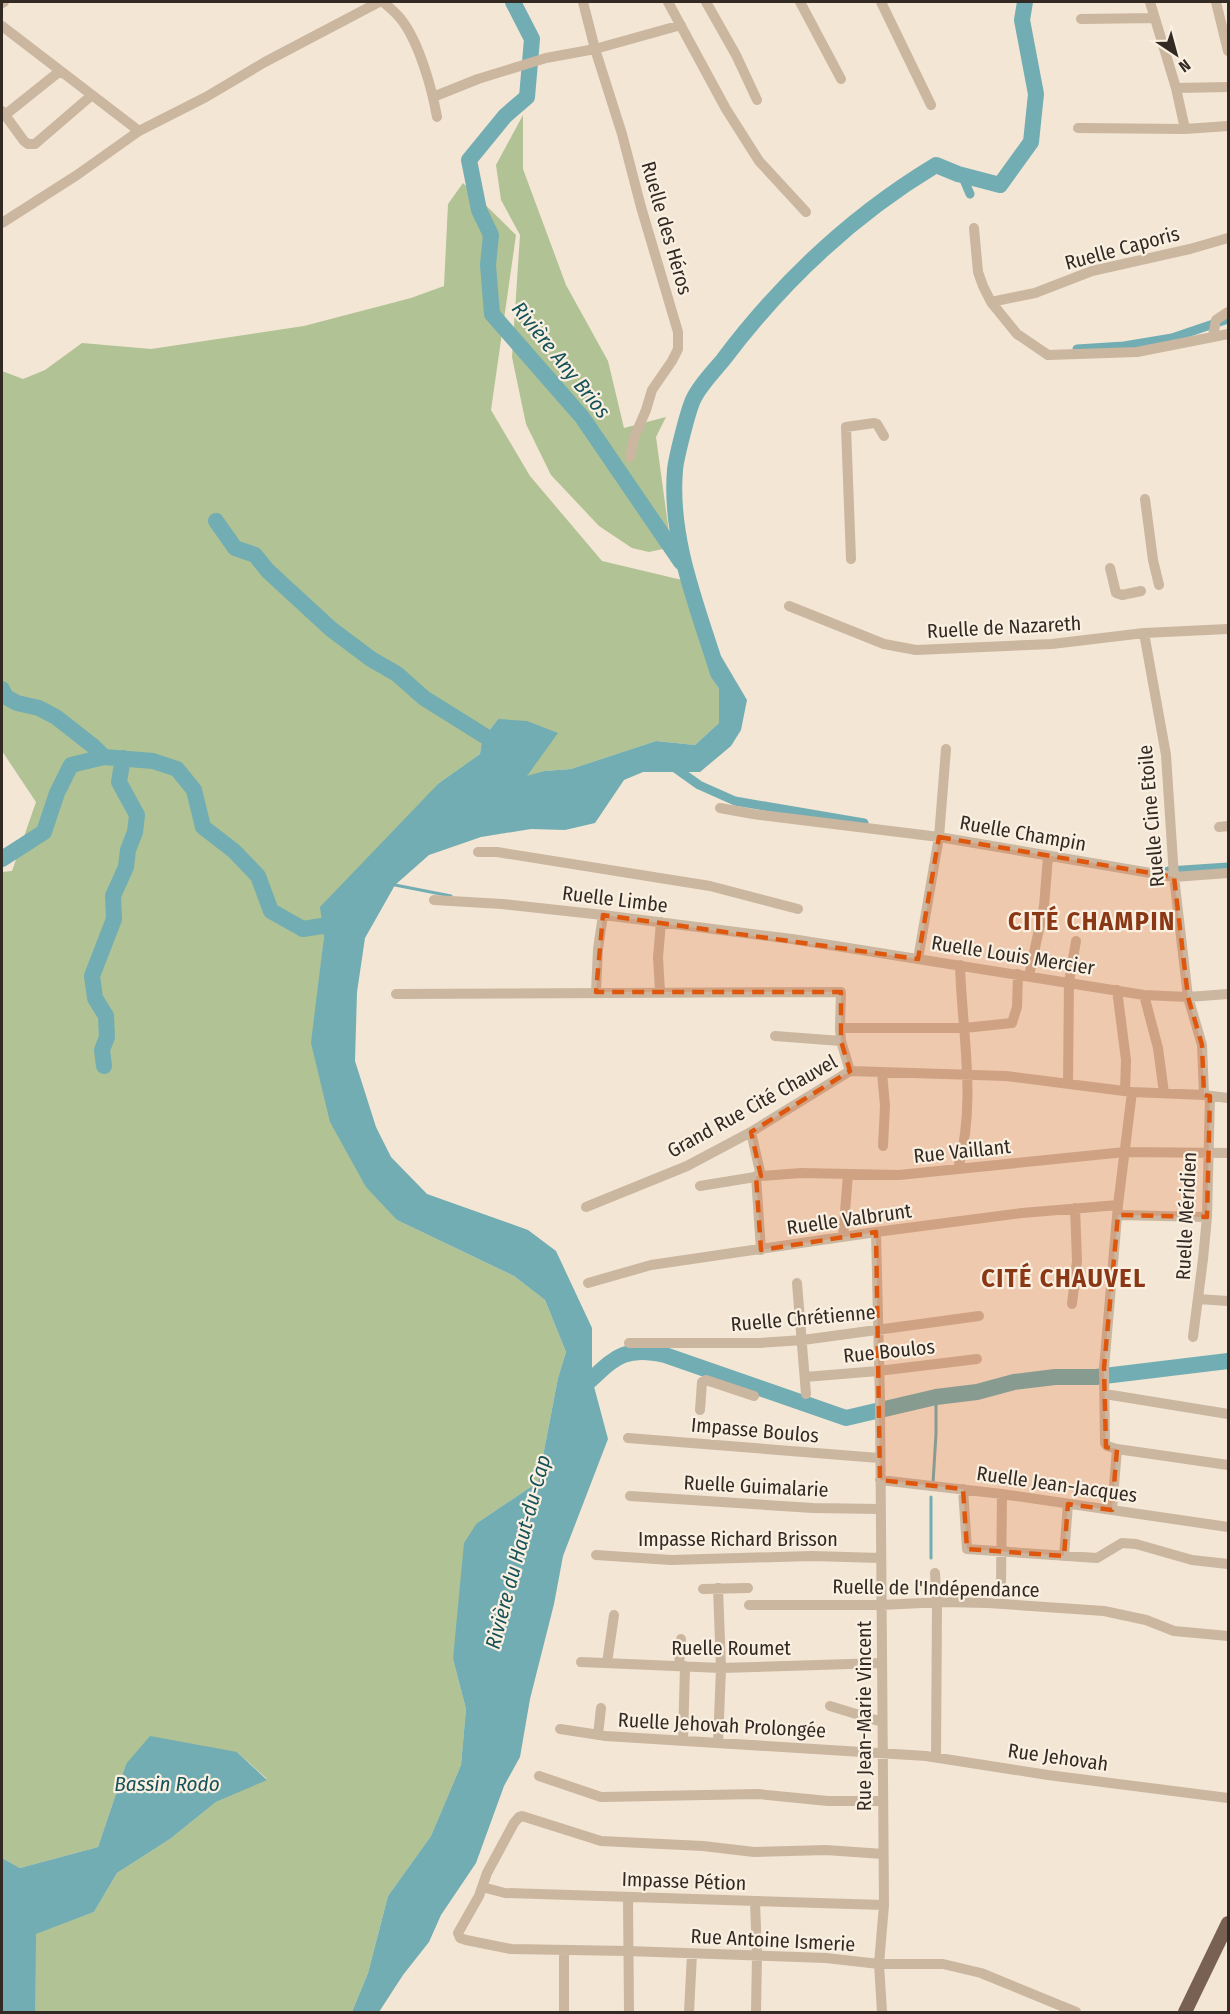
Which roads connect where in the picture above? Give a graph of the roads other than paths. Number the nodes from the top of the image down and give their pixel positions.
1 (381, 2) edge
2 (583, 2) edge
3 (668, 2) edge
4 (706, 2) edge
5 (800, 2) edge
6 (881, 2) edge
7 (1150, 2) edge
8 (1216, 2) edge
9 (1155, 18) junction
10 (1081, 19) dead end
11 (681, 25) junction
12 (2, 26) edge
13 (595, 49) junction
14 (1228, 51) edge
15 (60, 71) junction
16 (841, 79) dead end
17 (1228, 87) edge
18 (1176, 88) junction
19 (92, 95) junction
20 (433, 97) junction
21 (758, 100) dead end
22 (931, 105) dead end
23 (3, 113) edge
24 (437, 117) dead end
25 (1228, 126) edge
26 (1077, 129) dead end
27 (1185, 129) junction
28 (139, 131) junction
29 (806, 212) dead end
30 (2, 223) edge
31 (974, 228) dead end
32 (1228, 238) edge
33 (991, 302) junction
34 (1228, 312) edge
35 (1228, 334) edge
36 (1213, 336) junction
37 (884, 436) dead end
38 (630, 457) dead end
39 (1145, 499) dead end
40 (851, 559) dead end
41 (1110, 568) dead end
42 (1159, 585) dead end
43 (1141, 591) dead end
44 (789, 606) dead end
45 (1228, 629) edge
46 (1144, 633) junction
47 (946, 749) dead end
48 (720, 808) dead end
49 (939, 837) junction
50 (478, 852) dead end
51 (1048, 857) junction
52 (1228, 873) edge
53 (1174, 878) junction
54 (434, 900) dead end
55 (798, 909) dead end
56 (603, 915) junction
57 (662, 922) junction
58 (792, 939) joint
59 (1076, 941) dead end
60 (918, 959) junction
61 (960, 965) junction
62 (1024, 975) junction
63 (1069, 982) junction
64 (1117, 990) junction
65 (596, 992) junction
66 (660, 992) junction
67 (396, 994) dead end
68 (1228, 994) edge
69 (1144, 995) junction
70 (1188, 997) junction
71 (840, 1028) junction
72 (964, 1028) junction
73 (775, 1036) dead end
74 (841, 1041) junction
75 (850, 1071) junction
76 (882, 1072) junction
77 (968, 1075) junction
78 (1068, 1084) junction
79 (1129, 1092) junction
80 (1164, 1093) junction
81 (1207, 1095) junction
82 (1228, 1098) edge
83 (751, 1132) junction
84 (883, 1146) dead end
85 (1125, 1152) junction
86 (1208, 1152) junction
87 (1228, 1153) edge
88 (958, 1169) junction
89 (848, 1174) junction
90 (759, 1176) junction
91 (700, 1186) dead end
92 (586, 1207) dead end
93 (1075, 1208) junction
94 (1118, 1210) junction
95 (1207, 1217) junction
96 (876, 1232) junction
97 (843, 1237) junction
98 (761, 1250) junction
99 (797, 1282) dead end
100 (588, 1283) dead end
101 (1198, 1299) junction
102 (1228, 1301) edge
103 (1072, 1305) dead end
104 (979, 1316) dead end
105 (878, 1330) junction
106 (1192, 1337) dead end
107 (803, 1340) junction
108 (629, 1343) dead end
109 (977, 1359) dead end
110 (878, 1371) junction
111 (805, 1377) junction
112 (806, 1394) dead end
113 (1105, 1394) junction
114 (754, 1396) dead end
115 (700, 1410) dead end
116 (1228, 1414) edge
117 (628, 1438) dead end
118 (1117, 1449) junction
119 (879, 1458) junction
120 (1228, 1465) edge
121 (880, 1480) junction
122 (963, 1489) junction
123 (1002, 1494) junction
124 (630, 1496) dead end
125 (1068, 1504) junction
126 (880, 1509) junction
127 (1112, 1510) junction
128 (1228, 1527) edge
129 (1001, 1551) junction
130 (596, 1555) dead end
131 (1064, 1556) junction
132 (880, 1558) junction
133 (1228, 1564) edge
134 (935, 1574) dead end
135 (1001, 1586) dead end
136 (718, 1588) junction
137 (748, 1588) dead end
138 (703, 1589) dead end
139 (938, 1602) junction
140 (749, 1605) dead end
141 (881, 1605) junction
142 (614, 1615) dead end
143 (1228, 1636) edge
144 (681, 1639) dead end
145 (581, 1662) dead end
146 (607, 1663) junction
147 (882, 1663) junction
148 (682, 1666) junction
149 (721, 1668) junction
150 (830, 1706) dead end
151 (601, 1707) dead end
152 (882, 1722) junction
153 (560, 1729) dead end
154 (598, 1735) junction
155 (683, 1741) junction
156 (718, 1743) junction
157 (883, 1752) junction
158 (936, 1757) junction
159 (539, 1776) dead end
160 (1228, 1798) edge
161 (883, 1801) junction
162 (883, 1854) junction
163 (482, 1887) junction
164 (628, 1897) junction
165 (754, 1902) junction
166 (884, 1905) junction
167 (1228, 1923) edge
168 (564, 1950) junction
169 (628, 1951) junction
170 (692, 1953) junction
171 (757, 1955) junction
172 (879, 1964) junction
173 (564, 2013) edge
174 (629, 2013) edge
175 (689, 2013) edge
176 (756, 2013) edge
177 (882, 2013) edge
178 (1076, 2013) edge
179 (1185, 2013) edge

1 - 20 street
1 - 28 street
2 - 13 street, Ruelle des Héros
3 - 11 street
4 - 21 street
5 - 16 street
6 - 22 street
7 - 9 street
8 - 14 street
9 - 10 street
9 - 18 street
11 - 13 street
11 - 29 street
12 - 15 street
13 - 20 street
13 - 38 street, Ruelle des Héros
15 - 19 street
15 - 23 street
17 - 18 street
18 - 27 street
19 - 23 street
19 - 28 street
20 - 24 street
25 - 27 street
26 - 27 street
28 - 30 street
31 - 33 street
32 - 33 street, Ruelle Caporis
33 - 36 street
34 - 36 street
35 - 36 street
37 - 40 street
39 - 42 street
41 - 43 street
44 - 46 street, Ruelle de Nazareth
45 - 46 street, Ruelle de Nazareth
46 - 53 street, Ruelle Cine Etoile
47 - 49 street
48 - 49 street, Ruelle Champin
49 - 51 street, Ruelle Champin
49 - 60 street
50 - 55 street
51 - 53 street, Ruelle Champin
51 - 62 street
52 - 53 street, Ruelle Champin
53 - 70 street, Ruelle Cine Etoile
54 - 56 street, Ruelle Limbe
56 - 57 street, Ruelle Limbe
56 - 65 street
57 - 58 street, Ruelle Limbe
57 - 66 street
58 - 60 street, Ruelle Louis Mercier
59 - 63 street
60 - 61 street, Ruelle Louis Mercier
61 - 62 street, Ruelle Louis Mercier
61 - 72 street
62 - 63 street, Ruelle Louis Mercier
62 - 72 street
63 - 64 street, Ruelle Louis Mercier
63 - 78 street
64 - 69 street, Ruelle Louis Mercier
64 - 79 street
65 - 66 street
65 - 67 street
66 - 71 street
68 - 70 street, Ruelle Louis Mercier
69 - 70 street, Ruelle Louis Mercier
69 - 80 street
70 - 81 street, Ruelle Méridien
71 - 72 street
71 - 74 street
72 - 77 street
73 - 74 street
74 - 75 street
75 - 76 street, Grand Rue Cité Chauvel
75 - 83 street, Grand Rue Cité Chauvel
76 - 77 street, Grand Rue Cité Chauvel
76 - 84 street
77 - 78 street, Grand Rue Cité Chauvel
77 - 88 street
78 - 79 street, Grand Rue Cité Chauvel
79 - 80 street, Grand Rue Cité Chauvel
79 - 85 street
80 - 81 street, Grand Rue Cité Chauvel
81 - 82 street, Grand Rue Cité Chauvel
81 - 86 street, Ruelle Méridien
83 - 90 street
83 - 92 street, Grand Rue Cité Chauvel
85 - 86 street, Rue Vaillant
85 - 88 street, Rue Vaillant
85 - 94 street
86 - 87 street, Rue Vaillant
86 - 95 street, Ruelle Méridien
88 - 89 street, Rue Vaillant
89 - 90 street, Rue Vaillant
89 - 97 street
90 - 91 street, Rue Vaillant
90 - 98 street
93 - 94 street, Ruelle Valbrunt
93 - 96 street, Ruelle Valbrunt
93 - 103 street
94 - 95 street, Ruelle Valbrunt
94 - 113 street
95 - 101 street, Ruelle Méridien
96 - 97 street, Ruelle Valbrunt
96 - 105 street, Rue Jean-Marie Vincent
97 - 98 street, Ruelle Valbrunt
98 - 100 street, Ruelle Valbrunt
99 - 107 street
101 - 102 street
101 - 106 street, Ruelle Méridien
104 - 105 street, Ruelle Chrétienne
105 - 107 street, Ruelle Chrétienne
105 - 110 street, Rue Jean-Marie Vincent
107 - 108 street, Ruelle Chrétienne
107 - 111 street
109 - 110 street, Rue Boulos
110 - 111 street, Rue Boulos
110 - 119 street, Rue Jean-Marie Vincent
111 - 112 street
113 - 116 street
113 - 118 street
114 - 115 street
117 - 119 street, Impasse Boulos
118 - 120 street
118 - 127 street
119 - 121 street, Rue Jean-Marie Vincent
121 - 122 street, Ruelle Jean-Jacques
121 - 126 street, Rue Jean-Marie Vincent
122 - 123 street, Ruelle Jean-Jacques
122 - 129 street
123 - 125 street, Ruelle Jean-Jacques
123 - 129 street
124 - 126 street, Ruelle Guimalarie
125 - 127 street, Ruelle Jean-Jacques
125 - 131 street
126 - 132 street, Rue Jean-Marie Vincent
127 - 128 street, Ruelle Jean-Jacques
129 - 131 street
129 - 135 street
130 - 132 street, Impasse Richard Brisson
131 - 133 street
132 - 141 street, Rue Jean-Marie Vincent
134 - 139 street
136 - 137 street
136 - 138 street
136 - 149 street
139 - 141 street, Ruelle de l'Indépendance
139 - 143 street, Ruelle de l'Indépendance
139 - 158 street
140 - 141 street, Ruelle de l'Indépendance
141 - 147 street, Rue Jean-Marie Vincent
142 - 146 street
144 - 148 street
145 - 146 street, Ruelle Roumet
146 - 148 street, Ruelle Roumet
147 - 149 street, Ruelle Roumet
147 - 152 street, Rue Jean-Marie Vincent
148 - 149 street, Ruelle Roumet
148 - 155 street
149 - 156 street
150 - 152 street
151 - 154 street
152 - 157 street, Rue Jean-Marie Vincent
153 - 154 street, Ruelle Jehovah Prolongée
154 - 155 street, Ruelle Jehovah Prolongée
155 - 156 street, Ruelle Jehovah Prolongée
156 - 157 street, Ruelle Jehovah Prolongée
157 - 158 street, Rue Jehovah
157 - 161 street, Rue Jean-Marie Vincent
158 - 160 street, Rue Jehovah
159 - 161 street
161 - 162 street, Rue Jean-Marie Vincent
162 - 163 street
162 - 166 street, Rue Jean-Marie Vincent
163 - 164 street, Impasse Pétion
163 - 168 street, Rue Antoine Ismerie
164 - 165 street, Impasse Pétion
164 - 169 street
165 - 166 street, Impasse Pétion
165 - 171 street
166 - 172 street, Rue Jean-Marie Vincent
167 - 179 main road
168 - 169 street, Rue Antoine Ismerie
168 - 173 street
169 - 170 street, Rue Antoine Ismerie
169 - 174 street
170 - 171 street, Rue Antoine Ismerie
170 - 175 street
171 - 172 street, Rue Antoine Ismerie
171 - 176 street
172 - 177 street, Rue Jean-Marie Vincent
172 - 178 street, Rue Antoine Ismerie

